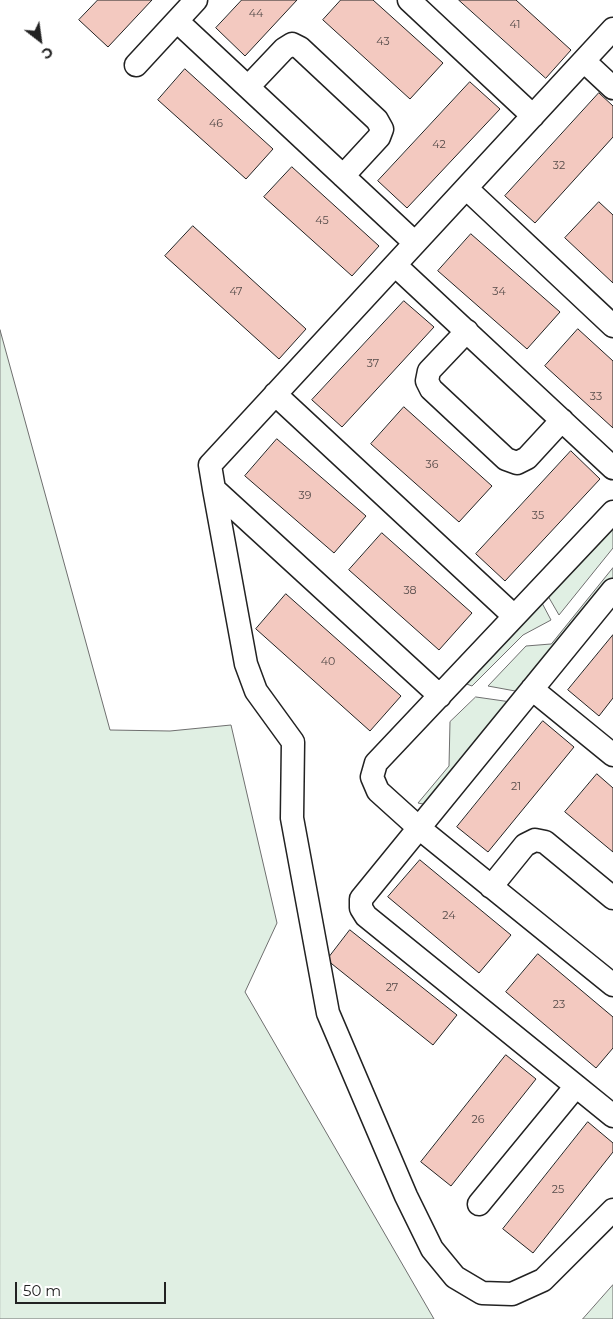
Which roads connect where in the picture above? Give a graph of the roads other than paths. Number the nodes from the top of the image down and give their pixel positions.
1 (196, 0) edge
2 (409, 0) edge
3 (177, 21) junction
4 (613, 29) edge
5 (584, 60) junction
6 (136, 65) dead end
7 (248, 87) junction
8 (613, 88) edge
9 (533, 116) junction
10 (343, 176) junction
11 (466, 188) junction
12 (415, 243) junction
13 (395, 265) junction
14 (613, 326) edge
15 (467, 331) junction
16 (275, 394) junction
17 (562, 420) junction
18 (613, 468) edge
19 (214, 489) junction
20 (613, 512) edge
21 (613, 590) edge
22 (514, 616) junction
23 (532, 689) junction
24 (440, 696) junction
25 (613, 754) edge
26 (419, 828) junction
27 (491, 887) junction
28 (613, 898) edge
29 (613, 986) edge
30 (576, 1086) junction
31 (613, 1116) edge
32 (479, 1204) dead end
33 (613, 1210) edge

1 - 3 street
2 - 9 street
3 - 6 street
3 - 7 street
4 - 5 street
5 - 8 street
5 - 9 street
7 - 10 street
7 - 10 street
9 - 11 street
10 - 12 street
11 - 12 street
11 - 14 street
12 - 13 street
13 - 15 street
13 - 16 street
15 - 17 street
15 - 17 street
16 - 19 street
16 - 22 street
17 - 18 street
19 - 24 street
19 - 33 street
20 - 22 street
21 - 23 street
22 - 24 street
23 - 25 street
23 - 26 street
24 - 26 street
26 - 27 street
26 - 30 street
27 - 28 street
27 - 29 street
30 - 31 street
30 - 32 street

